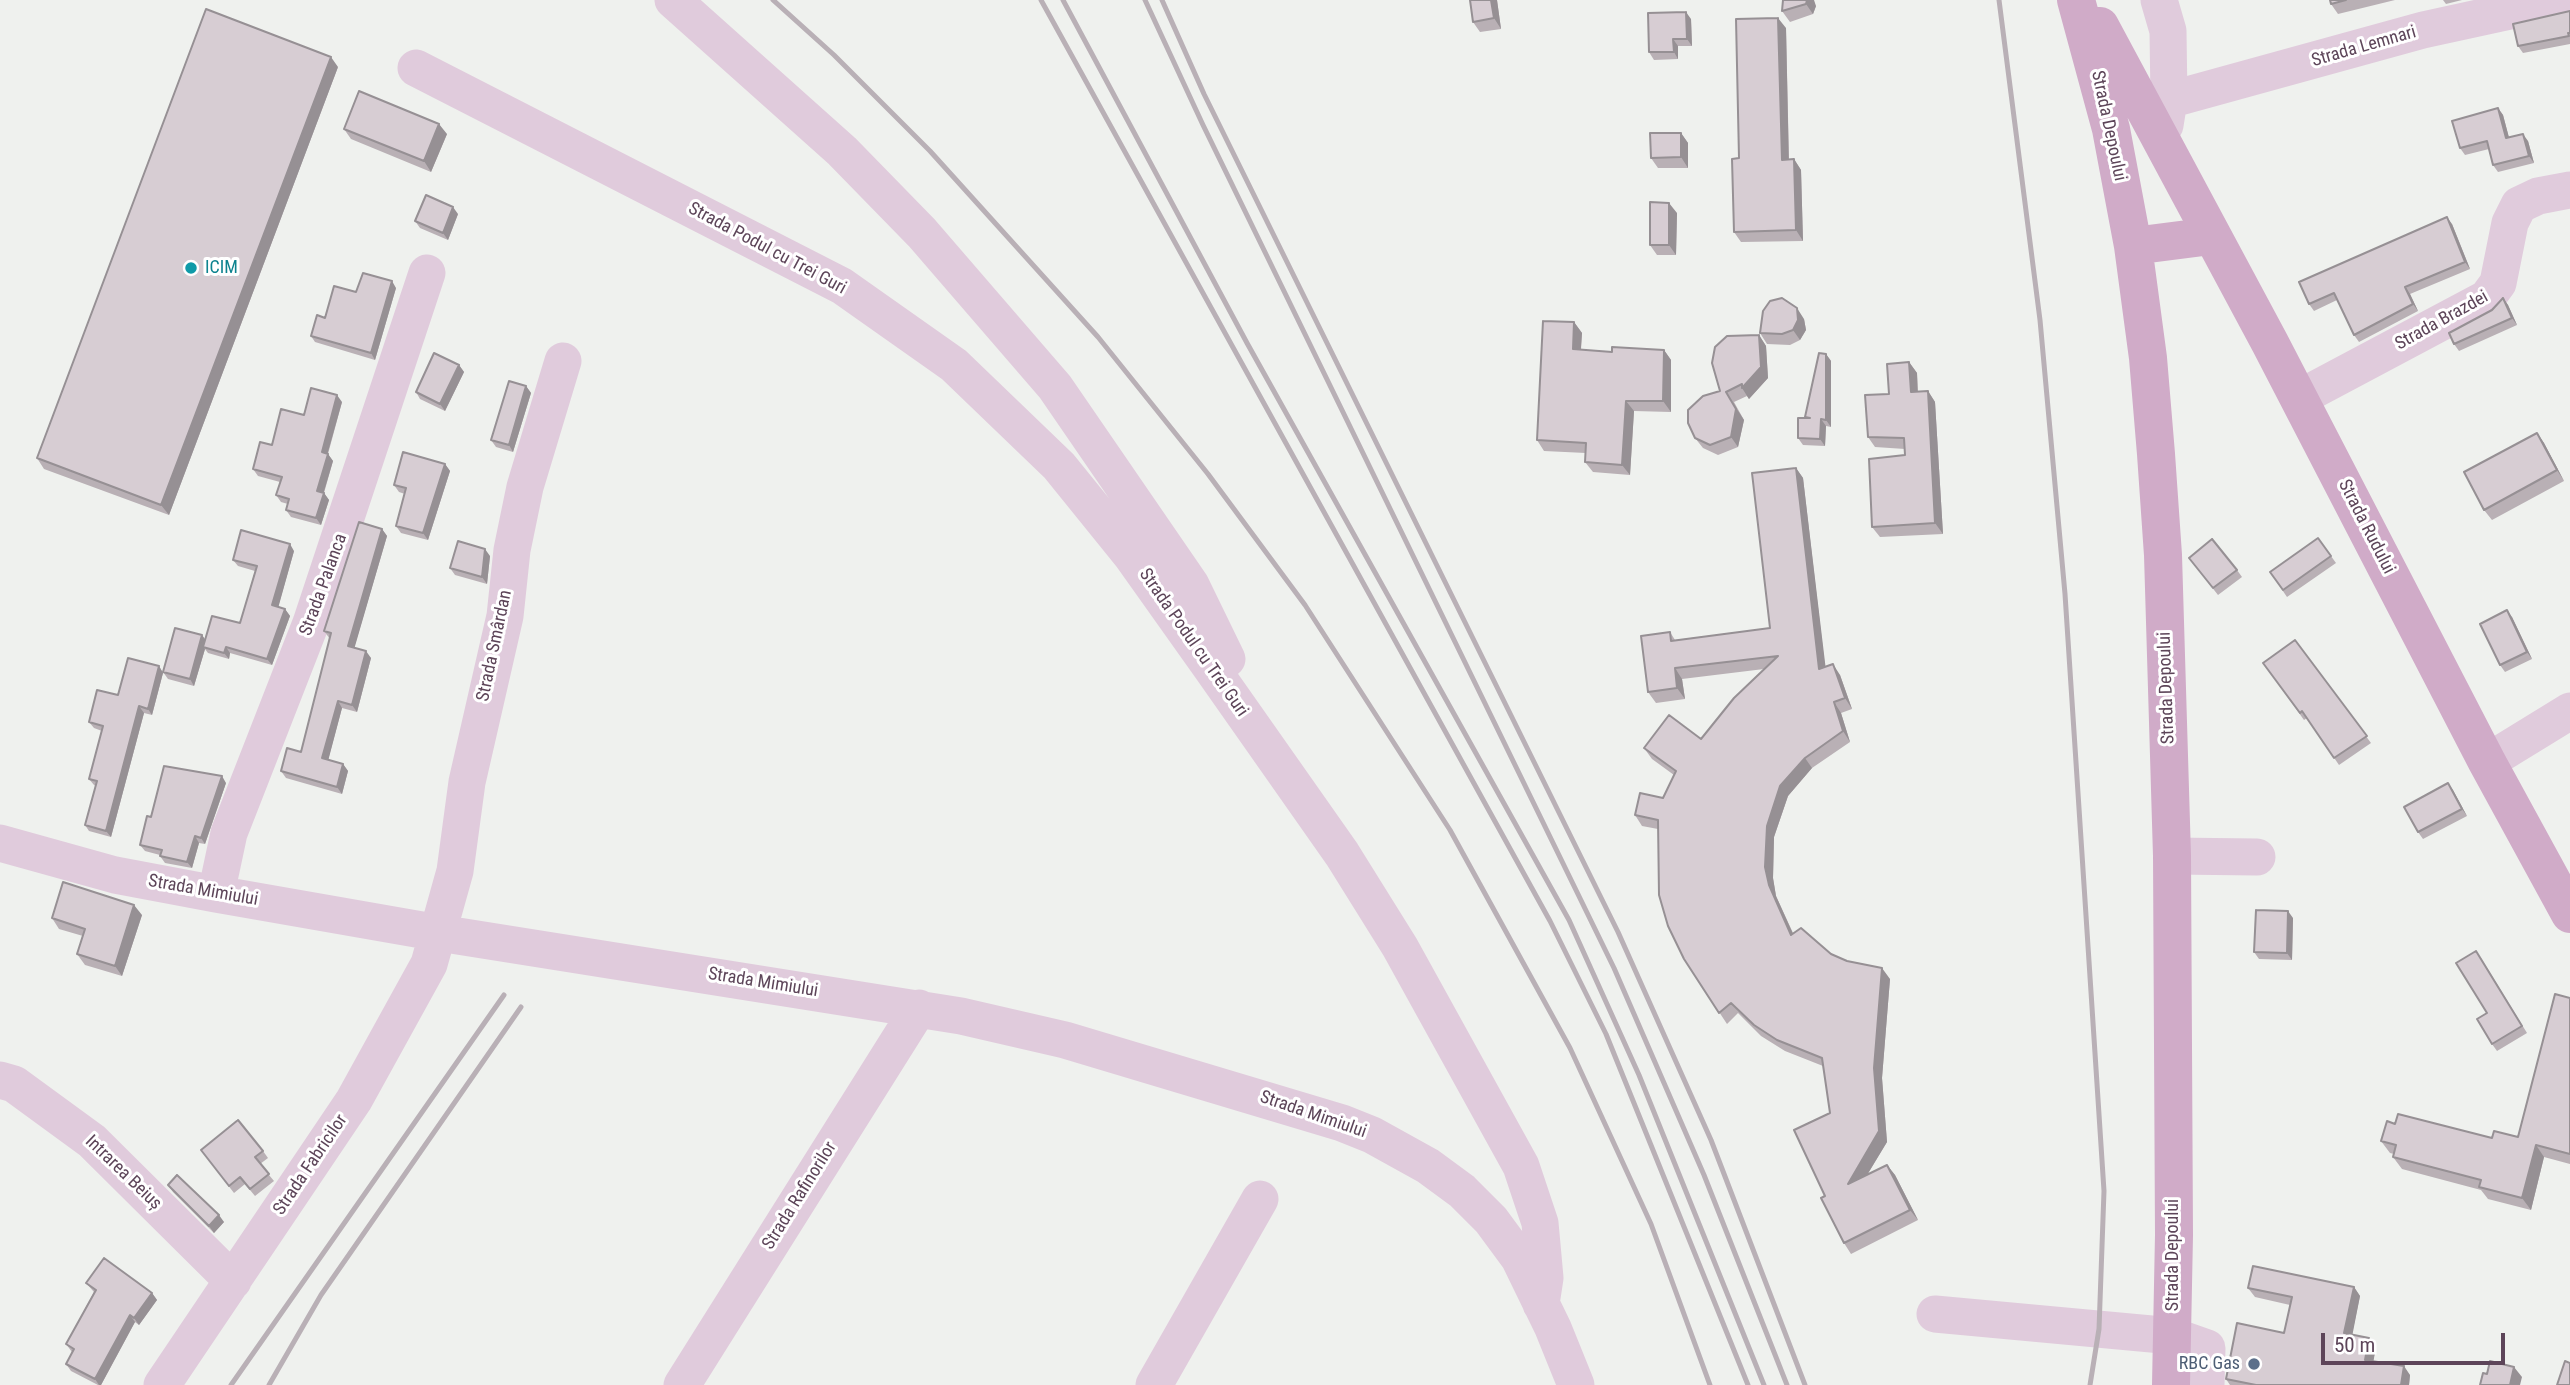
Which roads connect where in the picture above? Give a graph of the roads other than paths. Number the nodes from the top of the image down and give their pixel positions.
1 (673, 0) edge
2 (2076, 0) edge
3 (2085, 0) edge
4 (2161, 0) edge
5 (2561, 0) edge
6 (416, 68) dead end
7 (2169, 100) junction
8 (2162, 140) junction
9 (2570, 190) edge
10 (2211, 236) junction
11 (2133, 246) junction
12 (427, 273) dead end
13 (562, 361) dead end
14 (2299, 398) junction
15 (2570, 711) edge
16 (1277, 760) junction
17 (2487, 762) junction
18 (0, 843) edge
19 (2172, 856) junction
20 (2257, 857) dead end
21 (216, 894) junction
22 (2570, 914) edge
23 (439, 933) junction
24 (919, 1008) junction
25 (0, 1080) edge
26 (1260, 1199) dead end
27 (233, 1281) junction
28 (1541, 1304) junction
29 (1935, 1314) dead end
30 (2173, 1336) junction
31 (162, 1385) edge
32 (682, 1385) edge
33 (1154, 1385) edge
34 (1576, 1385) edge
35 (2171, 1385) edge
36 (2206, 1385) edge

1 - 16 street, Strada Podul cu Trei Guri
2 - 11 main road, Strada Depoului
3 - 8 main road, Strada Rudului
4 - 7 street
5 - 7 street, Strada Lemnari
6 - 16 street, Strada Podul cu Trei Guri
7 - 8 street
8 - 10 main road, Strada Rudului
9 - 14 street, Strada Brazdei
10 - 11 main road
10 - 14 main road, Strada Rudului
11 - 19 main road, Strada Depoului
12 - 21 street, Strada Palanca
13 - 23 street, Strada Smârdan
14 - 17 main road, Strada Rudului
15 - 17 street
16 - 28 street, Strada Podul cu Trei Guri
17 - 22 main road, Strada Rudului
18 - 21 street, Strada Mimiului
19 - 20 street
19 - 30 main road, Strada Depoului
21 - 23 street, Strada Mimiului
23 - 24 street, Strada Mimiului
23 - 27 street, Strada Fabricilor
24 - 28 street, Strada Mimiului
24 - 32 street, Strada Rafinorilor
25 - 27 street, Intrarea Beiuș
26 - 33 street
27 - 31 street, Strada Fabricilor
28 - 34 street, Strada Mimiului
29 - 30 street
30 - 35 main road, Strada Depoului
30 - 36 street

